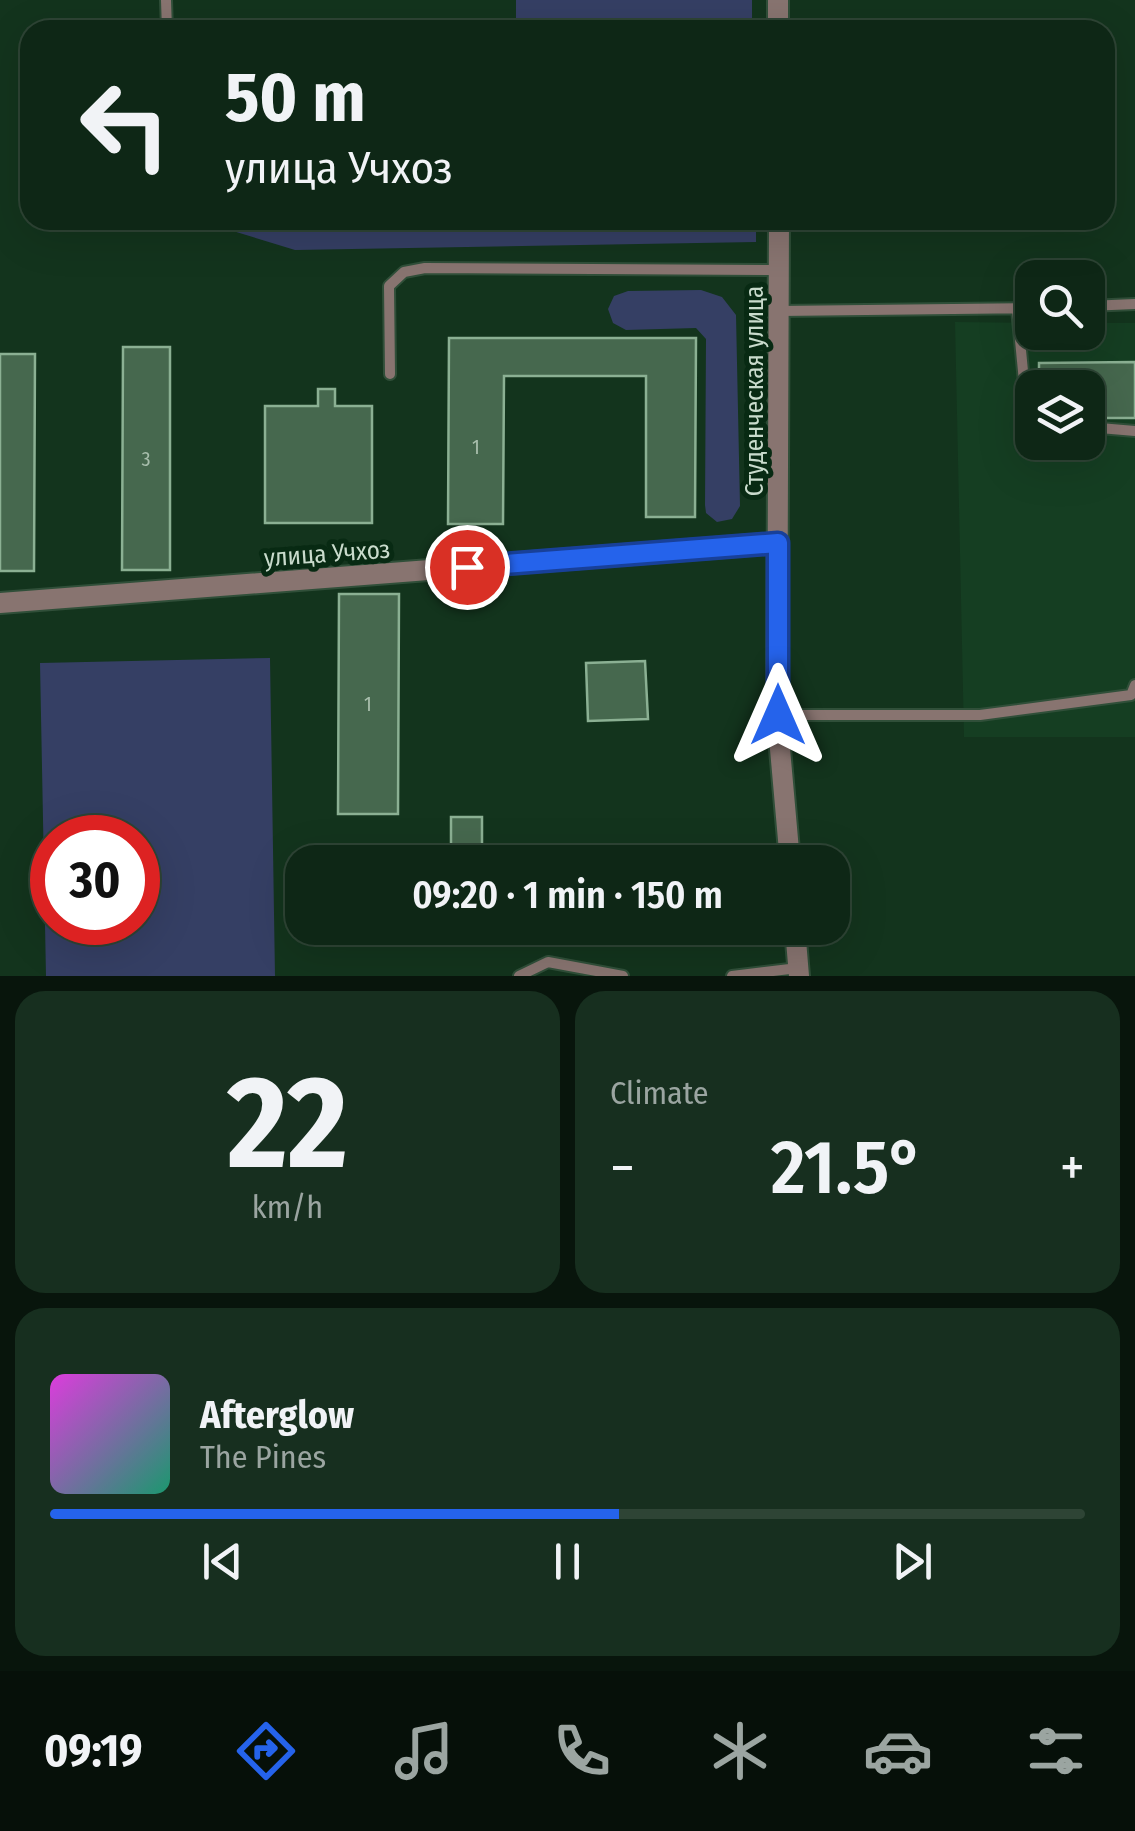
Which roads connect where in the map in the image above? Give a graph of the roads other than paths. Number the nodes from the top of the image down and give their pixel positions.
1 (778, 230) edge
2 (779, 270) junction
3 (1135, 304) edge
4 (1105, 305) edge
5 (1015, 308) edge
6 (779, 311) junction
7 (390, 374) dead end
8 (1105, 429) edge
9 (1135, 431) edge
10 (778, 543) junction
11 (0, 603) edge
12 (1135, 685) edge
13 (778, 715) junction
14 (789, 845) edge
15 (797, 945) edge
16 (799, 972) edge
17 (520, 976) edge
18 (623, 976) edge
19 (732, 976) edge

1 - 2 street, Студенческая улица
2 - 6 street, Студенческая улица
2 - 7 lane
3 - 4 lane
5 - 6 lane
6 - 10 street, Студенческая улица
8 - 9 lane
10 - 11 street, улица Учхоз
10 - 13 street, Студенческая улица
12 - 13 lane
13 - 14 street, Студенческая улица
15 - 16 street
16 - 19 lane
17 - 18 lane

